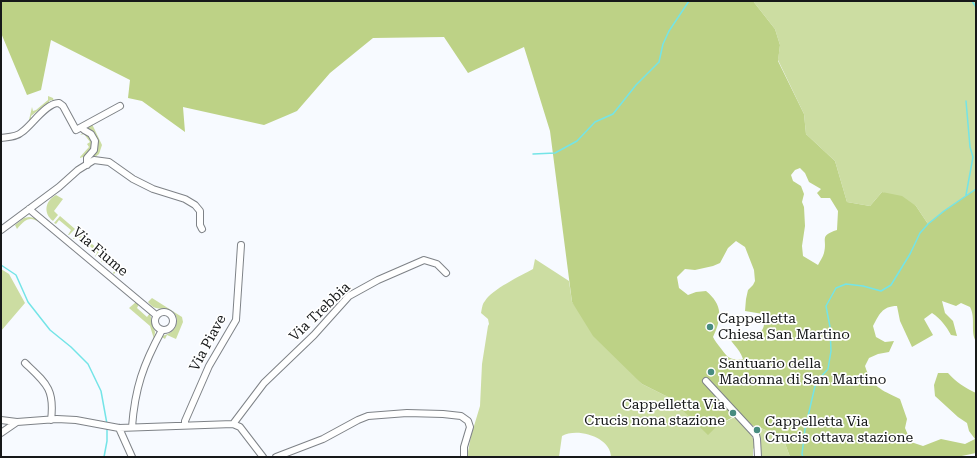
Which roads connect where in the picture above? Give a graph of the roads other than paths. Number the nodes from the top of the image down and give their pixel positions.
1 (120, 106) dead end
2 (84, 130) dead end
3 (1, 138) edge
4 (87, 165) junction
5 (29, 209) junction
6 (202, 229) dead end
7 (1, 230) edge
8 (241, 245) dead end
9 (446, 272) dead end
10 (156, 315) junction
11 (162, 330) junction
12 (25, 363) dead end
13 (706, 381) dead end
14 (1, 420) edge
15 (51, 420) junction
16 (17, 422) junction
17 (233, 424) junction
18 (185, 425) junction
19 (119, 428) junction
20 (132, 428) junction
21 (1, 433) edge
22 (132, 457) edge
23 (264, 457) edge
24 (276, 457) edge
25 (464, 457) edge
26 (758, 457) edge

1 - 3 street
2 - 4 street
4 - 5 street
4 - 6 street
5 - 7 street
5 - 10 street, Via Fiume
8 - 18 street, Via Piave
9 - 17 street, Via Trebbia
10 - 11 street
10 - 11 street
11 - 20 street
12 - 15 street
13 - 26 street
14 - 16 street
15 - 16 street
15 - 19 street
16 - 21 street
17 - 18 street
17 - 23 street
18 - 20 street
19 - 20 street
19 - 22 street
24 - 25 street

